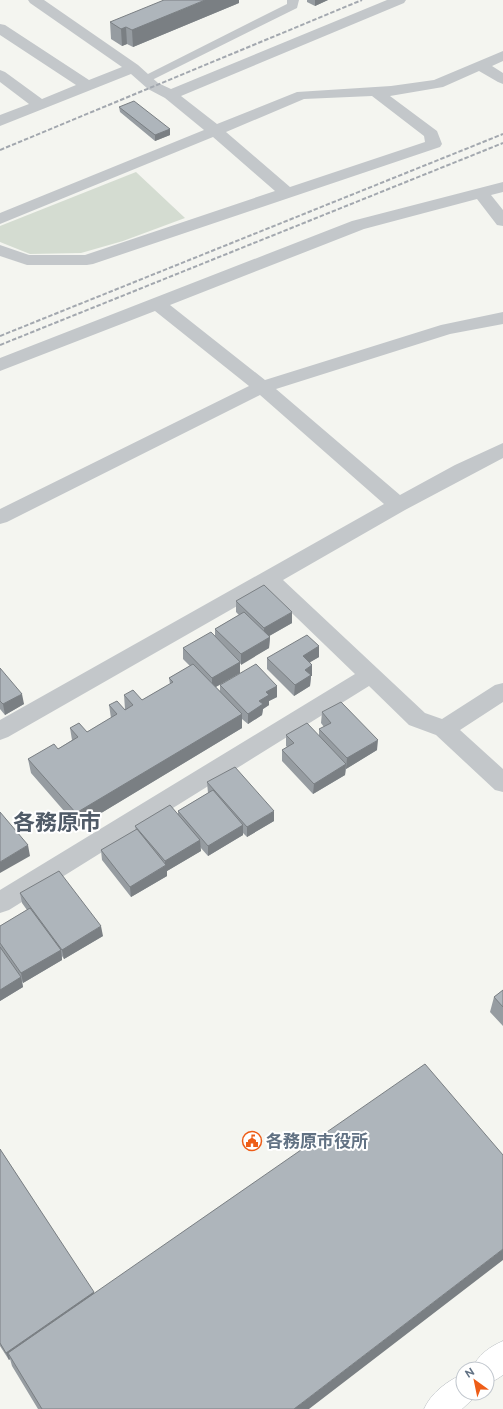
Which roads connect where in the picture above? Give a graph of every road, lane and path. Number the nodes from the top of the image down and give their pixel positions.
1 (35, 0) edge
2 (293, 0) edge
3 (399, 0) edge
4 (0, 28) edge
5 (503, 55) edge
6 (480, 65) junction
7 (133, 68) junction
8 (0, 75) edge
9 (146, 79) junction
10 (503, 79) edge
11 (88, 86) junction
12 (376, 92) junction
13 (170, 95) junction
14 (41, 105) junction
15 (0, 121) edge
16 (216, 131) junction
17 (503, 187) edge
18 (480, 192) junction
19 (287, 193) junction
20 (0, 219) edge
21 (503, 221) edge
22 (0, 250) edge
23 (157, 304) junction
24 (503, 318) edge
25 (0, 365) edge
26 (262, 387) junction
27 (503, 450) edge
28 (398, 505) junction
29 (0, 517) edge
30 (269, 579) junction
31 (370, 675) junction
32 (503, 691) edge
33 (444, 728) junction
34 (0, 731) edge
35 (503, 783) edge
36 (0, 903) edge
37 (503, 1356) edge
38 (495, 1362) edge
39 (455, 1396) edge
40 (439, 1409) edge

1 - 7 street
2 - 9 lane
3 - 13 street
4 - 11 street
5 - 6 street
6 - 10 street
6 - 12 street
7 - 9 street
7 - 11 street
8 - 14 street
9 - 13 street
11 - 14 street
12 - 16 street
12 - 19 street
13 - 16 street
14 - 15 street
16 - 19 street
16 - 20 street
17 - 18 street
18 - 21 street
18 - 23 street
19 - 22 street
23 - 25 street
23 - 26 street
24 - 26 street
26 - 28 street
26 - 29 street
27 - 28 street
28 - 30 street
30 - 31 street
30 - 34 street
31 - 33 street
31 - 36 street
32 - 33 street
33 - 35 street
37 - 38 street
39 - 40 street

